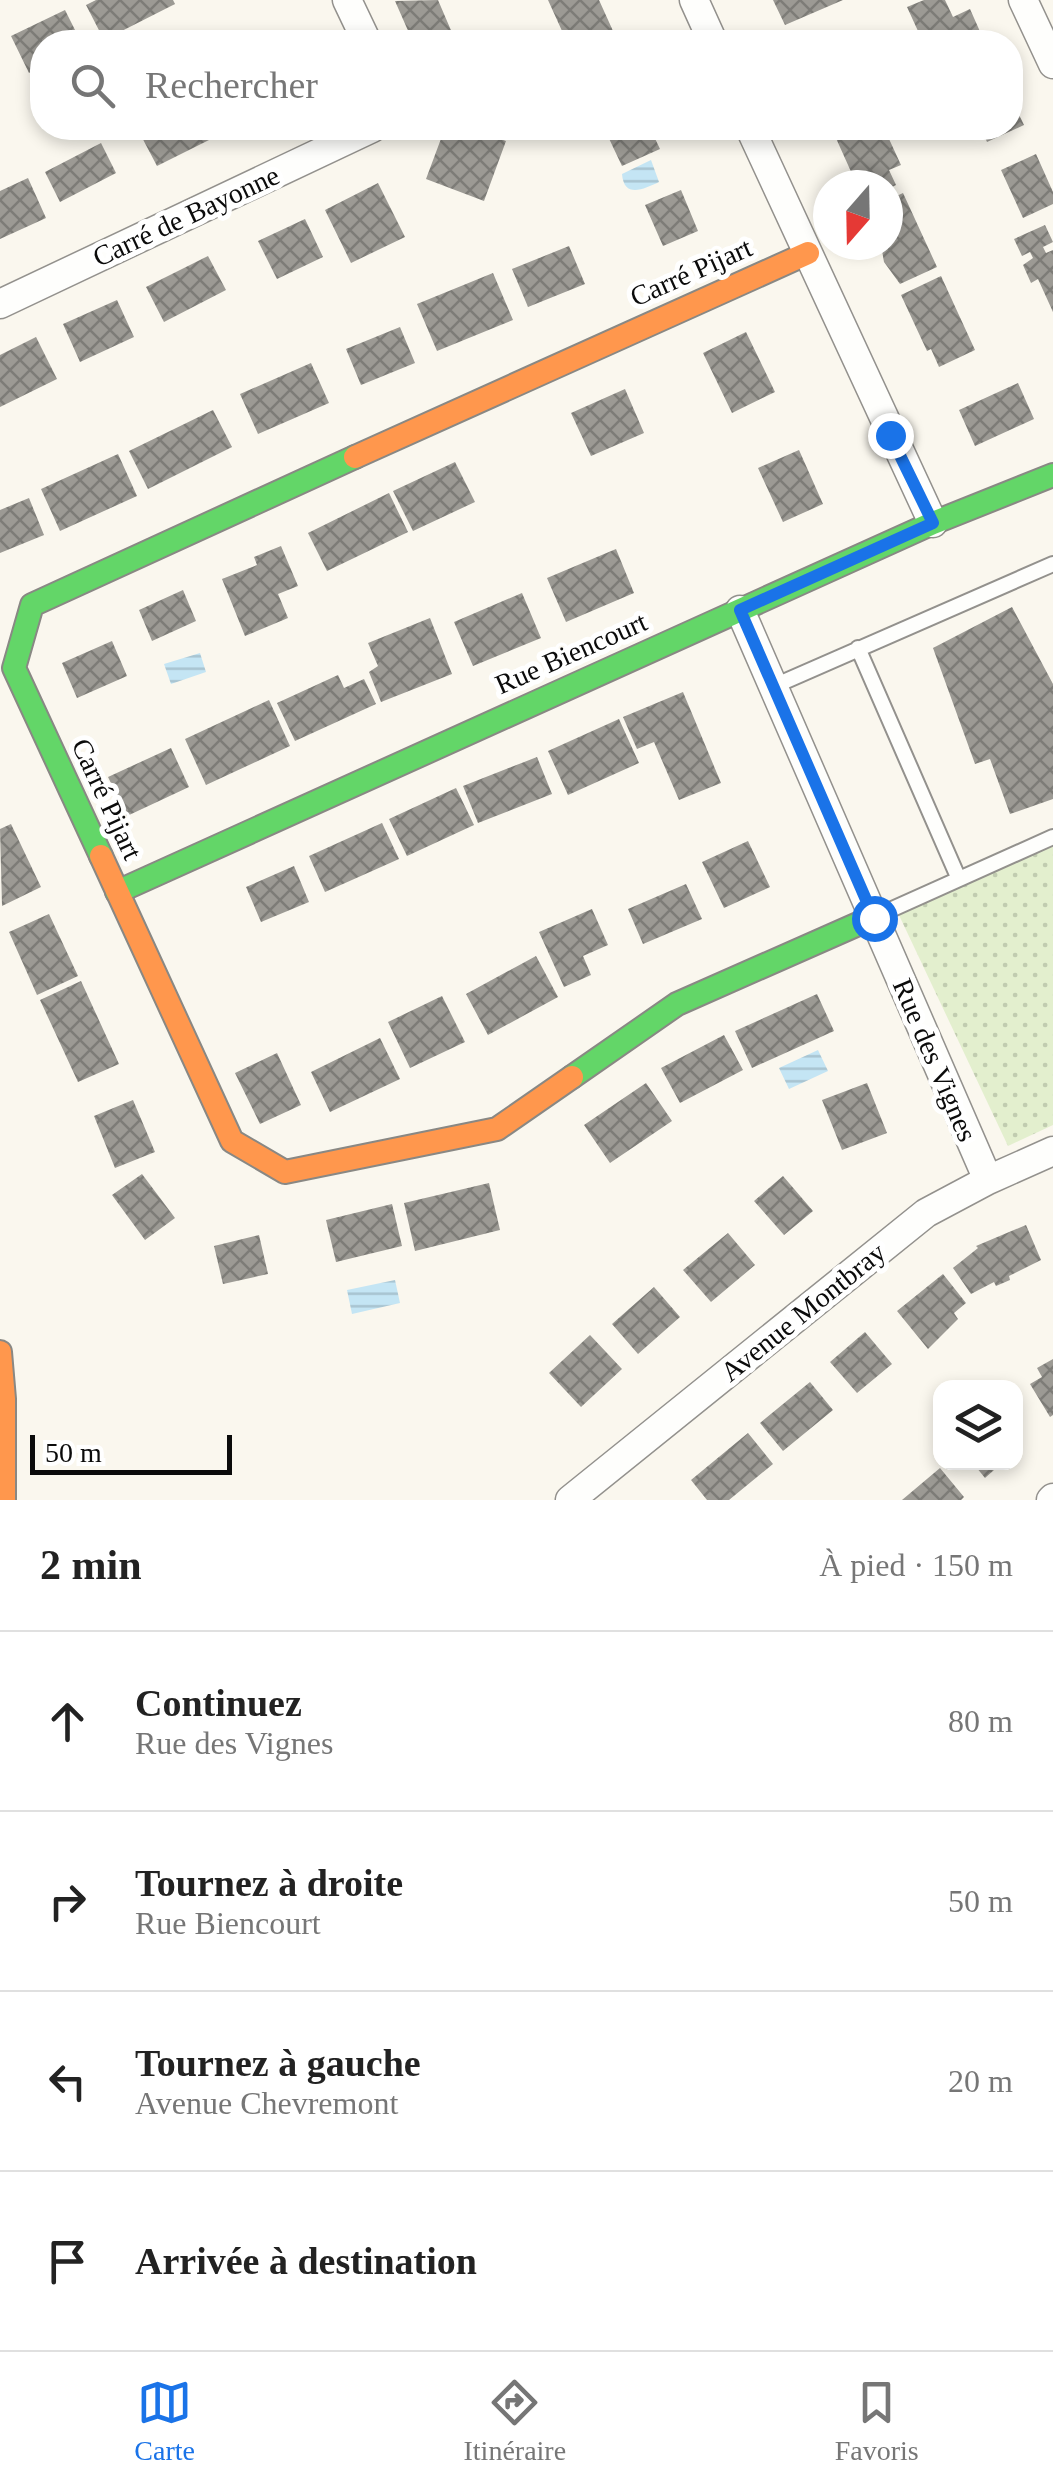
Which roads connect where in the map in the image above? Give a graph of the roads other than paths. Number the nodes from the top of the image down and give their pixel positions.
1 (348, 0) edge
2 (694, 0) edge
3 (1023, 0) edge
4 (361, 30) edge
5 (708, 30) edge
6 (1053, 64) edge
7 (347, 140) edge
8 (756, 140) edge
9 (808, 253) junction
10 (0, 304) edge
11 (1053, 475) edge
12 (933, 523) junction
13 (1053, 564) edge
14 (740, 610) junction
15 (858, 648) junction
16 (772, 688) junction
17 (1053, 837) edge
18 (958, 877) junction
19 (117, 892) junction
20 (874, 918) junction
21 (1053, 1152) edge
22 (988, 1180) junction
23 (0, 1352) edge
24 (4, 1500) edge
25 (570, 1500) edge

1 - 4 street
2 - 5 street
3 - 6 street
7 - 10 street, Carré de Bayonne
8 - 9 street
9 - 12 street
9 - 19 main road, Carré Pijart
11 - 12 main road, Rue Biencourt
12 - 14 main road, Rue Biencourt
13 - 15 lane
14 - 16 street, Rue des Vignes
14 - 19 main road, Rue Biencourt
15 - 16 lane
15 - 18 lane
16 - 20 street, Rue des Vignes
17 - 18 lane
18 - 20 lane
19 - 20 main road, Carré Pijart
20 - 22 street, Rue des Vignes
21 - 22 street, Avenue Montbray
22 - 25 street, Avenue Montbray
23 - 24 main road

